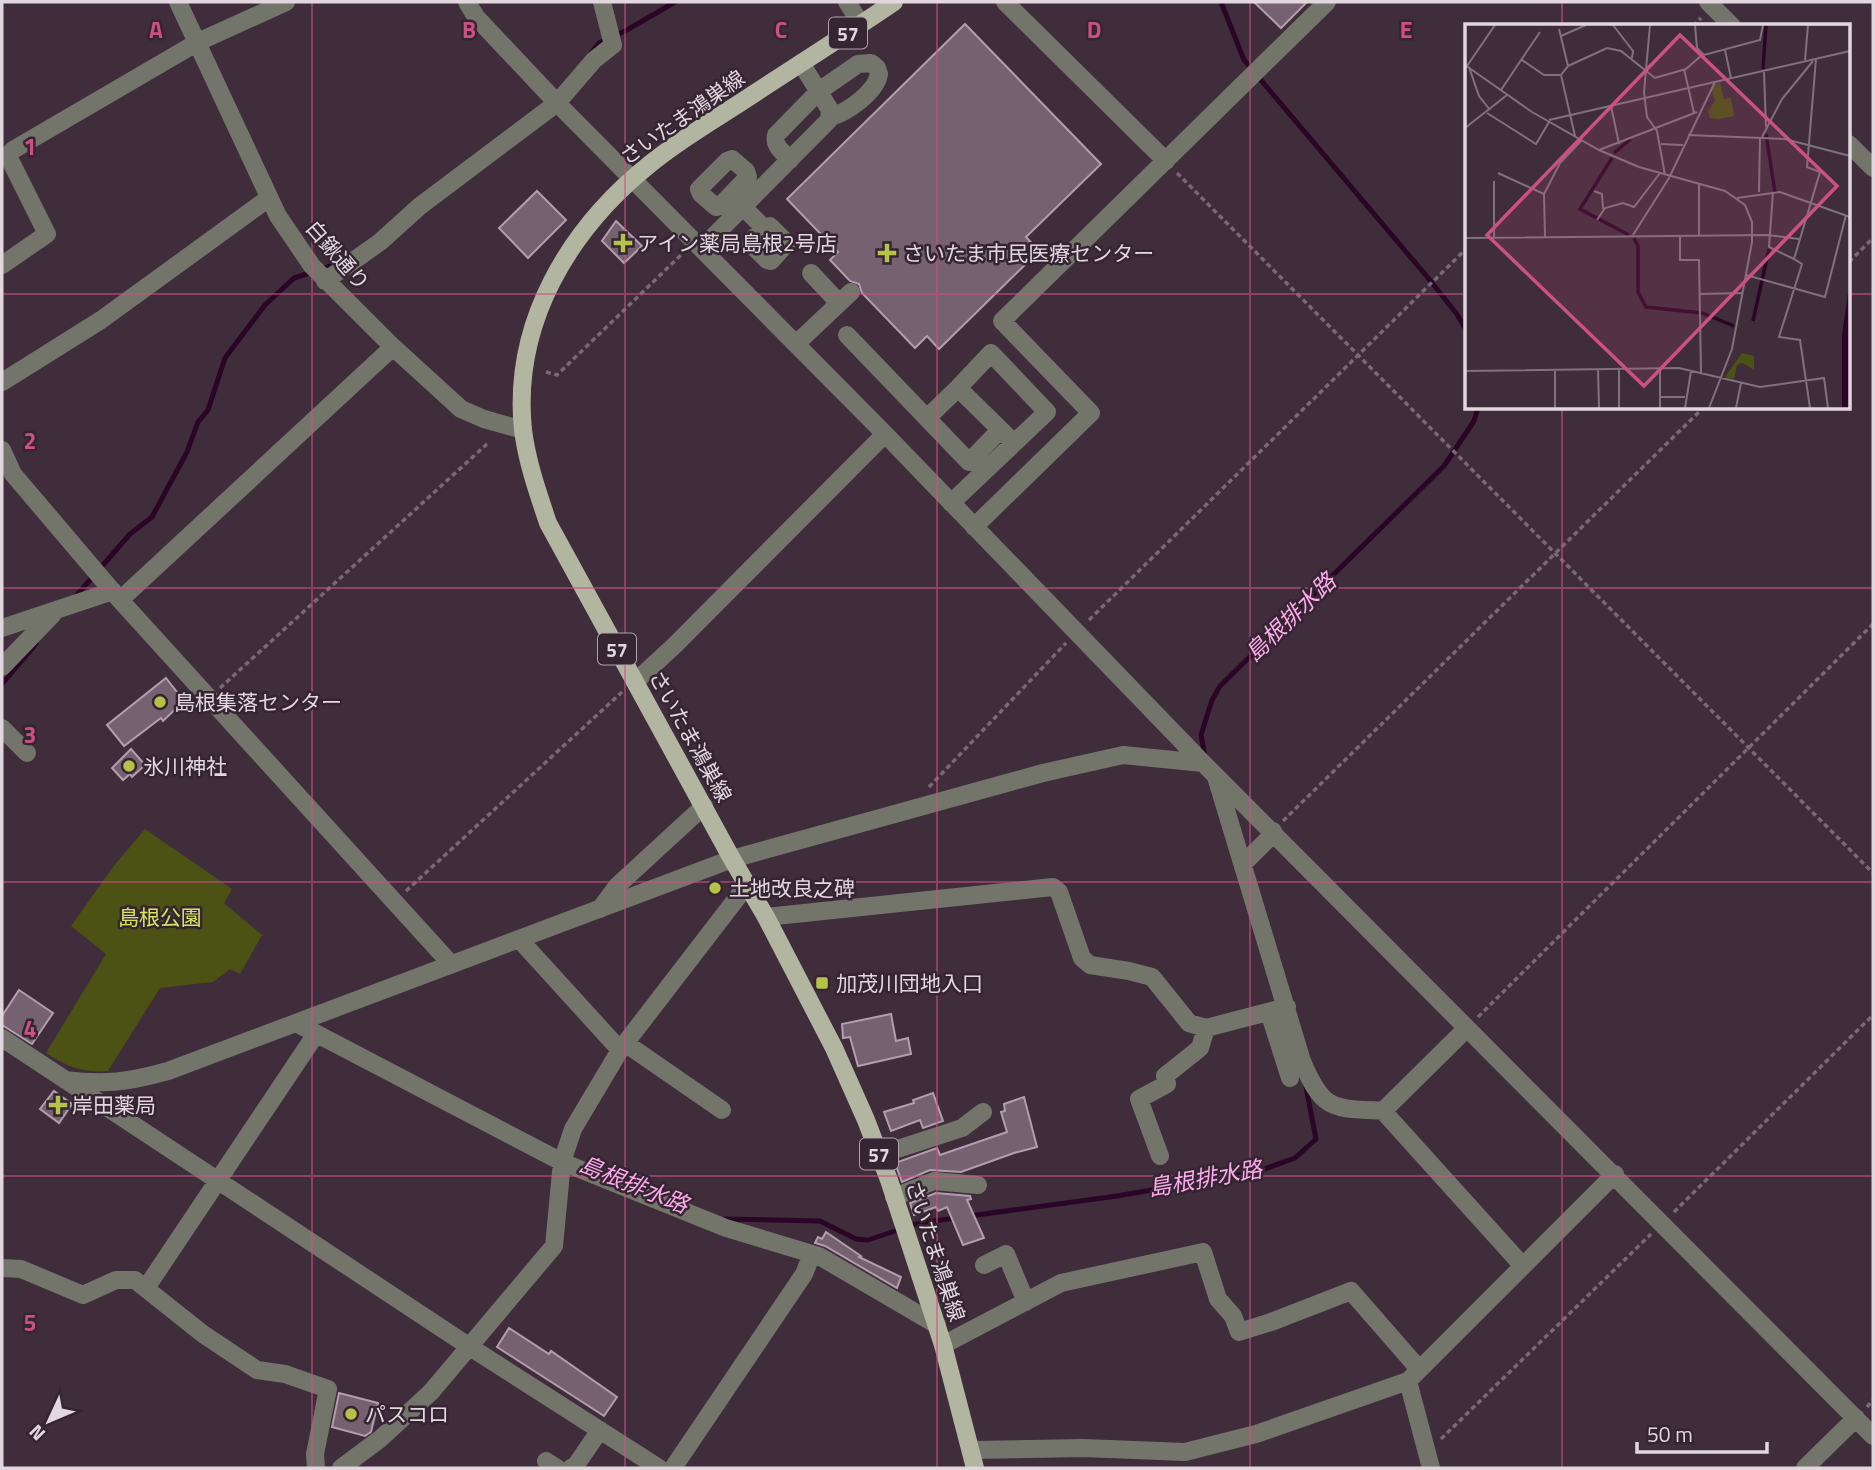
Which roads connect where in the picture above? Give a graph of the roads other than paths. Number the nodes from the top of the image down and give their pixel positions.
1 (178, 2) edge
2 (286, 2) edge
3 (467, 2) edge
4 (602, 2) edge
5 (847, 2) edge
6 (894, 2) edge
7 (1005, 2) edge
8 (1326, 2) edge
9 (1713, 3) edge
10 (861, 24) junction
11 (1730, 24) edge
12 (198, 43) junction
13 (801, 63) junction
14 (819, 91) junction
15 (557, 103) junction
16 (830, 117) junction
17 (1850, 145) edge
18 (790, 160) junction
19 (1166, 161) junction
20 (1873, 168) edge
21 (633, 179) junction
22 (269, 198) junction
23 (737, 201) junction
24 (764, 228) dead end
25 (698, 245) junction
26 (2, 265) edge
27 (811, 273) dead end
28 (319, 274) junction
29 (847, 335) dead end
30 (796, 344) junction
31 (393, 347) junction
32 (2, 382) edge
33 (958, 388) junction
34 (927, 418) junction
35 (523, 430) junction
36 (1000, 430) junction
37 (885, 434) junction
38 (1014, 443) junction
39 (2, 450) edge
40 (951, 503) junction
41 (974, 527) junction
42 (117, 596) junction
43 (56, 612) junction
44 (2, 628) edge
45 (2, 667) edge
46 (635, 682) junction
47 (2, 728) edge
48 (27, 752) dead end
49 (1209, 768) junction
50 (704, 806) junction
51 (1273, 831) junction
52 (732, 859) junction
53 (1243, 864) junction
54 (747, 885) junction
55 (600, 909) junction
56 (766, 917) junction
57 (519, 939) junction
58 (451, 964) junction
59 (1278, 1010) junction
60 (296, 1023) junction
61 (1206, 1028) junction
62 (1467, 1028) junction
63 (316, 1034) junction
64 (2, 1038) edge
65 (623, 1046) junction
66 (1290, 1078) dead end
67 (65, 1080) junction
68 (722, 1110) dead end
69 (1383, 1111) junction
70 (983, 1112) dead end
71 (879, 1155) junction
72 (564, 1156) junction
73 (1160, 1156) dead end
74 (1615, 1174) junction
75 (218, 1181) junction
76 (978, 1185) dead end
77 (894, 1197) junction
78 (811, 1254) junction
79 (984, 1265) dead end
80 (1522, 1265) junction
81 (2, 1268) edge
82 (146, 1288) junction
83 (1026, 1302) junction
84 (937, 1325) junction
85 (943, 1345) junction
86 (470, 1347) junction
87 (1413, 1375) junction
88 (1856, 1418) junction
89 (600, 1430) junction
90 (1873, 1436) edge
91 (971, 1450) junction
92 (1186, 1460) edge
93 (316, 1468) edge
94 (341, 1468) edge
95 (571, 1468) edge
96 (659, 1468) edge
97 (673, 1468) edge
98 (975, 1468) edge
99 (1431, 1468) edge
100 (1805, 1468) edge

1 - 12 street, 白鍬通り
2 - 12 street
3 - 15 street
4 - 15 street
5 - 10 street
6 - 10 main road, さいたま鴻巣線 / 57
7 - 19 street
8 - 19 street
9 - 11 street
10 - 13 main road, さいたま鴻巣線 / 57
12 - 22 street, 白鍬通り
12 - 26 street
13 - 14 street
13 - 21 main road, さいたま鴻巣線 / 57
14 - 16 street
14 - 16 street
14 - 18 street
15 - 21 street
15 - 28 street
16 - 18 street
17 - 20 street
18 - 23 street
19 - 41 street
21 - 25 street
21 - 35 main road, さいたま鴻巣線 / 57
22 - 28 street, 白鍬通り
22 - 32 street
23 - 24 street
23 - 25 street
25 - 30 street
27 - 30 street
28 - 31 street, 白鍬通り
29 - 34 street
30 - 37 street
31 - 35 street, 白鍬通り
31 - 42 street
33 - 34 street
33 - 36 street
33 - 38 street
34 - 36 street
35 - 46 main road, さいたま鴻巣線 / 57
36 - 38 street
37 - 40 street
37 - 46 street
38 - 40 street
39 - 42 street
40 - 41 street
41 - 49 street
42 - 43 street
42 - 58 street
43 - 44 street
43 - 45 street
46 - 50 main road, さいたま鴻巣線 / 57
47 - 48 street
49 - 51 street
49 - 52 street
49 - 53 street
50 - 52 main road, さいたま鴻巣線 / 57
50 - 55 street
51 - 53 street
51 - 62 street
52 - 54 main road, さいたま鴻巣線 / 57
52 - 55 street
53 - 59 street
54 - 56 main road, さいたま鴻巣線 / 57
54 - 65 street
55 - 57 street
56 - 61 street
56 - 71 main road, さいたま鴻巣線 / 57
57 - 58 street
57 - 65 street
58 - 60 street
59 - 61 street
59 - 66 street
59 - 69 street
60 - 63 street
60 - 67 street
61 - 73 street
62 - 69 street
62 - 74 street
63 - 72 street
63 - 75 street
64 - 67 street
65 - 68 street
65 - 72 street
67 - 75 street
69 - 80 street
70 - 71 street
71 - 77 main road, さいたま鴻巣線 / 57
72 - 78 street
72 - 86 street
74 - 80 street
74 - 88 street
75 - 82 street
75 - 86 street
76 - 77 street
77 - 84 main road, さいたま鴻巣線 / 57
78 - 84 street
78 - 97 street
79 - 83 street
80 - 87 street
81 - 82 street
82 - 93 street
83 - 85 street
83 - 87 street
84 - 85 main road, さいたま鴻巣線 / 57
85 - 91 main road, さいたま鴻巣線 / 57
86 - 89 street
86 - 94 street
87 - 92 street
87 - 99 street
88 - 90 street
88 - 100 street
89 - 95 street
89 - 96 street
91 - 92 street
91 - 98 main road, さいたま鴻巣線 / 57

